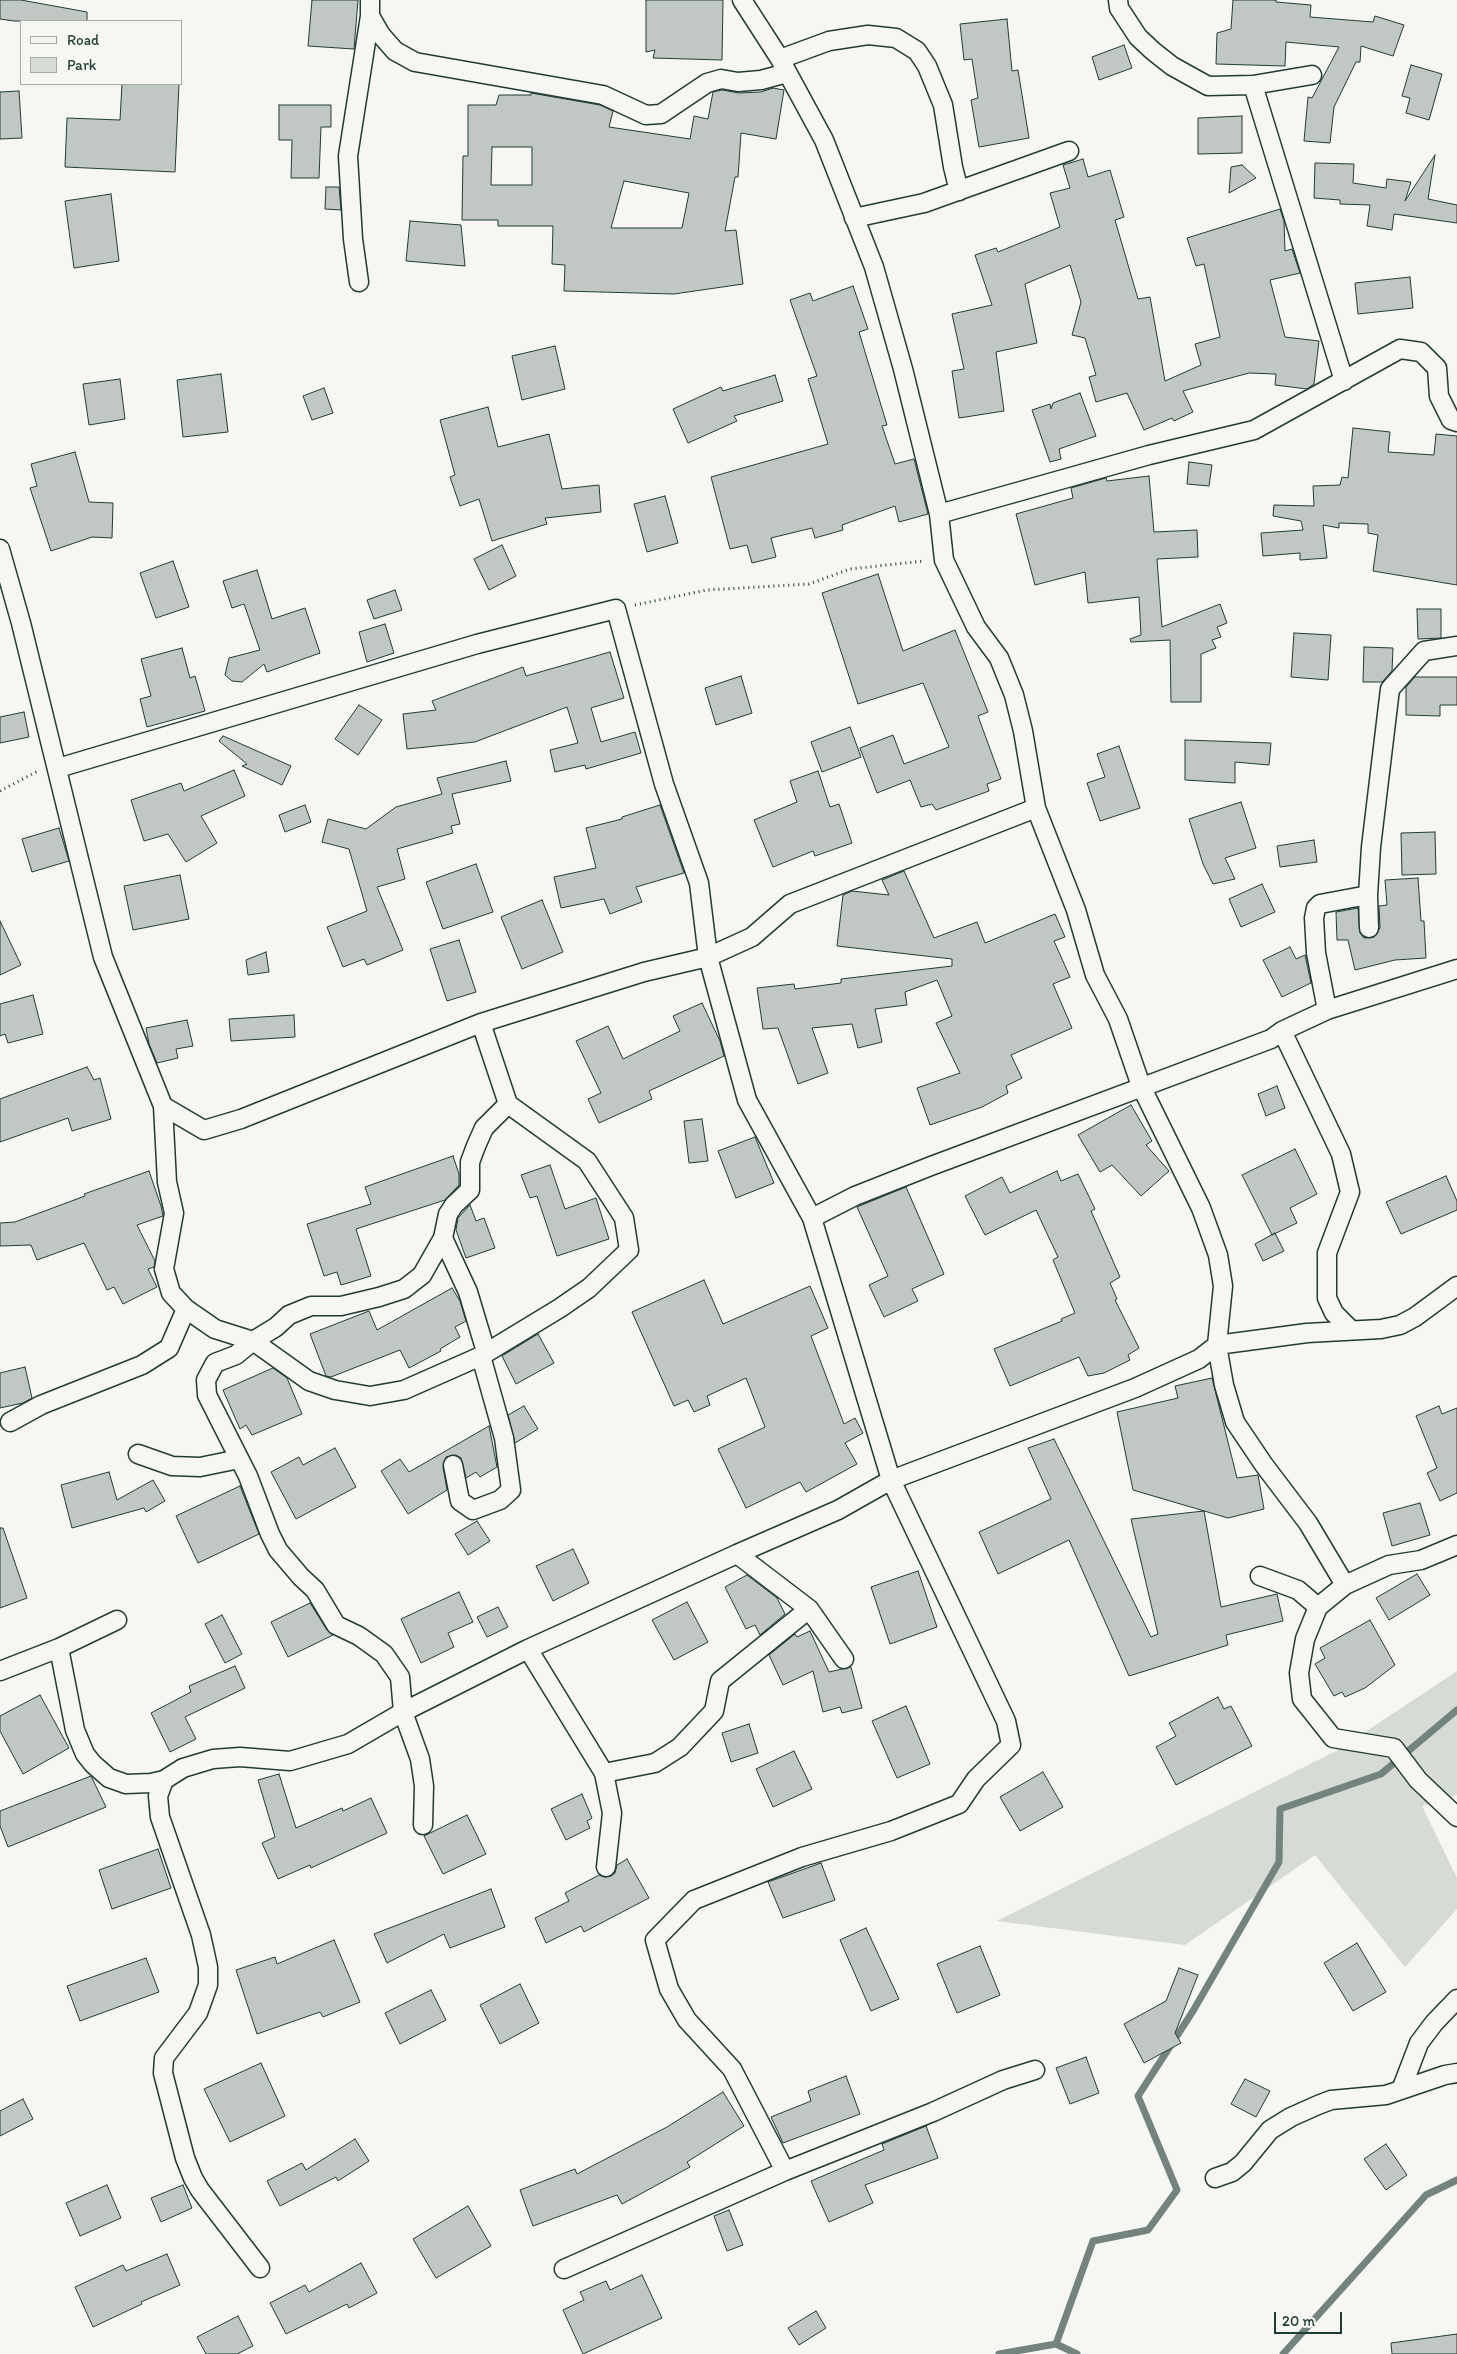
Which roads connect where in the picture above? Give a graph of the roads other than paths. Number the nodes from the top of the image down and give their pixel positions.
1 (742, 0) edge
2 (1118, 0) edge
3 (370, 8) edge
4 (784, 66) junction
5 (1312, 75) dead end
6 (1253, 85) junction
7 (1069, 151) dead end
8 (959, 191) junction
9 (854, 218) junction
10 (360, 282) dead end
11 (1344, 381) junction
12 (1457, 422) edge
13 (940, 514) junction
14 (0, 549) edge
15 (1457, 646) edge
16 (57, 764) junction
17 (1036, 808) junction
18 (1368, 895) junction
19 (1369, 928) dead end
20 (708, 957) junction
21 (1457, 969) edge
22 (1327, 1010) junction
23 (481, 1023) junction
24 (1282, 1031) junction
25 (1141, 1086) junction
26 (508, 1104) junction
27 (163, 1106) junction
28 (812, 1218) junction
29 (443, 1238) junction
30 (1457, 1286) edge
31 (186, 1309) junction
32 (1351, 1330) junction
33 (253, 1340) junction
34 (1217, 1345) junction
35 (484, 1354) junction
36 (10, 1422) dead end
37 (138, 1454) dead end
38 (239, 1460) junction
39 (454, 1465) dead end
40 (892, 1480) junction
41 (1457, 1544) edge
42 (737, 1554) junction
43 (1260, 1576) dead end
44 (1345, 1585) junction
45 (1318, 1607) junction
46 (809, 1609) junction
47 (117, 1620) dead end
48 (59, 1648) junction
49 (528, 1649) junction
50 (844, 1659) dead end
51 (0, 1671) edge
52 (403, 1712) junction
53 (604, 1773) junction
54 (164, 1780) junction
55 (1457, 1817) edge
56 (423, 1826) dead end
57 (606, 1866) dead end
58 (1457, 1999) edge
59 (1035, 2070) dead end
60 (1457, 2073) edge
61 (1401, 2090) junction
62 (785, 2171) junction
63 (1214, 2178) dead end
64 (260, 2268) dead end
65 (564, 2269) dead end

1 - 4 street
2 - 6 street
3 - 4 street
3 - 10 street
4 - 8 street
4 - 9 street
5 - 6 street
6 - 11 street
7 - 8 street
8 - 9 street
9 - 13 street
11 - 12 street
11 - 13 street
13 - 17 street
14 - 16 street
15 - 18 street
16 - 20 street
16 - 27 street
17 - 20 street
17 - 25 street
18 - 19 street
18 - 22 street
20 - 23 street
20 - 28 street
21 - 22 street
22 - 24 street
23 - 26 street
23 - 27 street
24 - 25 street
24 - 32 street
25 - 28 street
25 - 34 street
26 - 29 street
26 - 35 street
27 - 31 street
28 - 40 street
29 - 33 street
29 - 35 street
30 - 32 street
31 - 33 street
31 - 36 street
32 - 34 street
33 - 35 street
33 - 38 street
34 - 40 street
34 - 44 street
35 - 39 street
37 - 38 street
38 - 52 street
40 - 42 street
40 - 62 street
41 - 44 street
42 - 46 street
42 - 49 street
43 - 45 street
44 - 45 street
45 - 55 street
46 - 50 street
46 - 53 street
47 - 48 street
48 - 51 street
48 - 54 street
49 - 52 street
49 - 53 street
52 - 54 street
52 - 56 street
53 - 57 street
54 - 64 street
58 - 61 street
59 - 62 street
60 - 61 street
61 - 63 street
62 - 65 street

